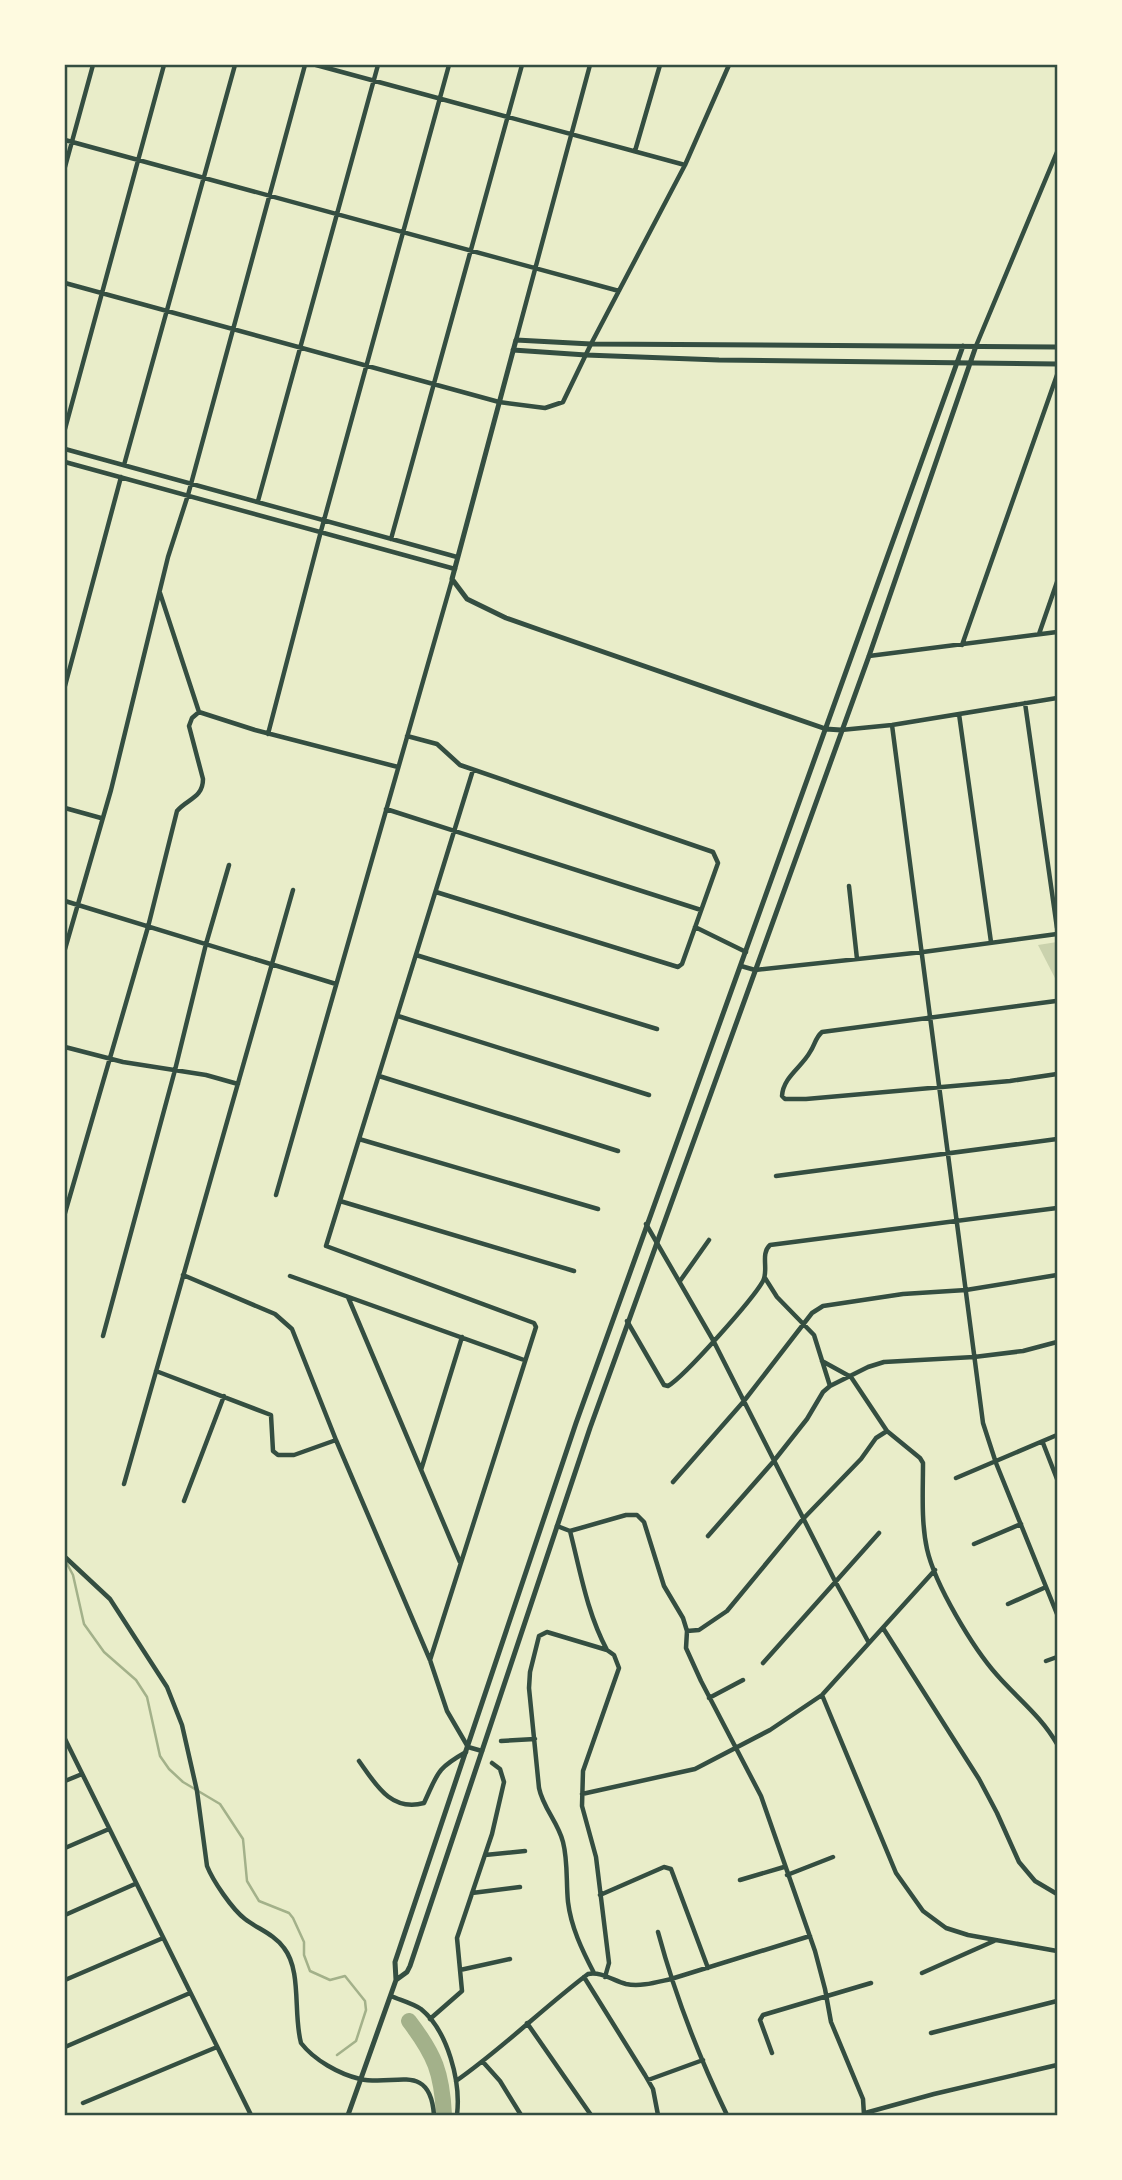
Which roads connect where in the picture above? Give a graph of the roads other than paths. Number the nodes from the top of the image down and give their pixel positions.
1 (93, 65) edge
2 (164, 65) edge
3 (235, 65) edge
4 (305, 65) edge
5 (316, 65) edge
6 (378, 65) edge
7 (449, 65) edge
8 (522, 65) edge
9 (590, 65) edge
10 (660, 65) edge
11 (729, 65) edge
12 (374, 80) junction
13 (440, 98) junction
14 (508, 117) junction
15 (571, 134) junction
16 (65, 140) edge
17 (72, 142) junction
18 (635, 151) junction
19 (1057, 152) edge
20 (138, 160) junction
21 (685, 165) junction
22 (65, 167) edge
23 (1055, 167) edge
24 (205, 178) junction
25 (269, 196) junction
26 (337, 215) junction
27 (403, 233) junction
28 (470, 251) junction
29 (534, 269) junction
30 (65, 284) edge
31 (619, 292) junction
32 (102, 294) junction
33 (168, 312) junction
34 (234, 330) junction
35 (516, 340) junction
36 (591, 344) junction
37 (963, 346) junction
38 (976, 346) junction
39 (1057, 347) edge
40 (301, 348) junction
41 (513, 350) junction
42 (586, 355) junction
43 (957, 363) junction
44 (970, 363) junction
45 (1057, 364) edge
46 (367, 366) junction
47 (1057, 375) edge
48 (434, 385) junction
49 (499, 402) junction
50 (65, 429) edge
51 (65, 449) edge
52 (65, 462) edge
53 (124, 465) junction
54 (121, 477) junction
55 (191, 483) junction
56 (188, 495) junction
57 (258, 501) junction
58 (324, 521) junction
59 (321, 531) junction
60 (391, 539) junction
61 (457, 557) junction
62 (455, 569) junction
63 (453, 579) junction
64 (1057, 582) edge
65 (160, 592) junction
66 (1057, 632) edge
67 (1040, 634) junction
68 (962, 645) junction
69 (869, 656) junction
70 (65, 686) edge
71 (1057, 698) edge
72 (1025, 703) junction
73 (199, 712) junction
74 (959, 714) junction
75 (892, 725) junction
76 (827, 729) junction
77 (841, 730) junction
78 (268, 734) junction
79 (407, 736) junction
80 (398, 767) junction
81 (473, 770) junction
82 (65, 808) edge
83 (386, 810) junction
84 (101, 818) junction
85 (454, 832) junction
86 (229, 865) dead end
87 (849, 886) dead end
88 (293, 890) dead end
89 (436, 892) junction
90 (65, 901) edge
91 (78, 905) junction
92 (701, 910) junction
93 (148, 926) junction
94 (695, 926) junction
95 (1057, 928) edge
96 (1057, 934) edge
97 (991, 943) junction
98 (206, 944) junction
99 (65, 949) edge
100 (746, 952) junction
101 (923, 952) junction
102 (416, 955) junction
103 (856, 959) junction
104 (272, 964) junction
105 (741, 966) junction
106 (755, 970) junction
107 (336, 984) junction
108 (1056, 1001) edge
109 (398, 1016) junction
110 (932, 1019) junction
111 (657, 1028) dead end
112 (65, 1046) edge
113 (110, 1058) junction
114 (175, 1070) junction
115 (1057, 1074) edge
116 (379, 1076) junction
117 (238, 1084) junction
118 (941, 1087) junction
119 (649, 1095) dead end
120 (359, 1139) junction
121 (1057, 1139) edge
122 (618, 1151) dead end
123 (949, 1153) junction
124 (776, 1176) dead end
125 (276, 1195) dead end
126 (340, 1201) junction
127 (1057, 1208) edge
128 (598, 1209) dead end
129 (65, 1213) edge
130 (957, 1222) junction
131 (646, 1224) junction
132 (657, 1240) junction
133 (709, 1240) dead end
134 (574, 1271) dead end
135 (183, 1275) junction
136 (1057, 1275) edge
137 (290, 1276) dead end
138 (765, 1278) junction
139 (680, 1281) junction
140 (966, 1290) junction
141 (348, 1297) junction
142 (627, 1321) junction
143 (805, 1323) junction
144 (103, 1336) dead end
145 (461, 1337) junction
146 (713, 1340) junction
147 (1057, 1342) edge
148 (974, 1357) junction
149 (524, 1360) junction
150 (822, 1362) junction
151 (156, 1371) junction
152 (851, 1377) junction
153 (830, 1387) junction
154 (224, 1396) junction
155 (744, 1401) junction
156 (887, 1431) junction
157 (1057, 1435) edge
158 (336, 1440) junction
159 (1043, 1443) junction
160 (774, 1462) junction
161 (996, 1463) junction
162 (421, 1470) junction
163 (956, 1478) dead end
164 (1057, 1479) edge
165 (673, 1482) dead end
166 (124, 1484) dead end
167 (184, 1501) dead end
168 (803, 1520) junction
169 (1021, 1524) junction
170 (557, 1526) junction
171 (570, 1531) junction
172 (879, 1532) dead end
173 (708, 1536) dead end
174 (974, 1544) dead end
175 (65, 1557) edge
176 (460, 1563) junction
177 (935, 1570) junction
178 (835, 1581) junction
179 (1046, 1587) junction
180 (1008, 1604) dead end
181 (1057, 1614) edge
182 (883, 1628) junction
183 (687, 1631) junction
184 (869, 1643) junction
185 (607, 1650) junction
186 (1057, 1657) edge
187 (430, 1660) junction
188 (1046, 1661) dead end
189 (763, 1663) dead end
190 (743, 1680) dead end
191 (822, 1695) junction
192 (709, 1698) junction
193 (65, 1739) edge
194 (535, 1739) junction
195 (501, 1741) dead end
196 (1057, 1744) edge
197 (735, 1748) junction
198 (468, 1749) junction
199 (482, 1751) junction
200 (359, 1761) dead end
201 (492, 1763) dead end
202 (82, 1774) junction
203 (65, 1781) edge
204 (582, 1794) junction
205 (109, 1829) junction
206 (65, 1848) edge
207 (525, 1851) dead end
208 (485, 1855) junction
209 (833, 1857) dead end
210 (784, 1867) junction
211 (787, 1875) junction
212 (740, 1880) dead end
213 (135, 1884) junction
214 (520, 1887) dead end
215 (472, 1894) junction
216 (1057, 1894) edge
217 (600, 1895) junction
218 (65, 1915) edge
219 (658, 1932) dead end
220 (810, 1937) junction
221 (163, 1938) junction
222 (994, 1941) junction
223 (1057, 1951) edge
224 (510, 1959) dead end
225 (708, 1968) junction
226 (460, 1970) junction
227 (594, 1973) junction
228 (922, 1973) dead end
229 (584, 1977) junction
230 (605, 1977) junction
231 (671, 1979) junction
232 (65, 1980) edge
233 (396, 1980) junction
234 (872, 1983) dead end
235 (190, 1993) junction
236 (391, 1996) junction
237 (826, 1996) junction
238 (1057, 2001) edge
239 (430, 2019) junction
240 (527, 2023) junction
241 (931, 2033) dead end
242 (65, 2047) edge
243 (217, 2047) junction
244 (772, 2053) dead end
245 (702, 2060) junction
246 (483, 2062) junction
247 (1057, 2065) edge
248 (361, 2080) junction
249 (648, 2080) junction
250 (456, 2081) junction
251 (83, 2104) dead end
252 (864, 2114) edge
253 (251, 2115) edge
254 (348, 2115) edge
255 (434, 2115) edge
256 (457, 2115) edge
257 (521, 2115) edge
258 (591, 2115) edge
259 (658, 2115) edge
260 (727, 2115) edge

1 - 17 street
2 - 20 street
3 - 24 street
4 - 25 street
5 - 12 street
6 - 12 street
7 - 13 street
8 - 14 street
9 - 15 street
10 - 18 street
11 - 21 street
12 - 13 street
12 - 26 street
13 - 14 street
13 - 27 street
14 - 15 street
14 - 28 street
15 - 18 street
15 - 29 street
16 - 17 street
17 - 20 street
17 - 22 street
18 - 21 street
19 - 23 street
20 - 24 street
20 - 32 street
21 - 31 street
23 - 38 street
24 - 25 street
24 - 33 street
25 - 26 street
25 - 34 street
26 - 27 street
26 - 40 street
27 - 28 street
27 - 46 street
28 - 29 street
28 - 48 street
29 - 31 street
29 - 35 street
30 - 32 street
31 - 36 street
32 - 33 street
32 - 50 street
33 - 34 street
33 - 53 street
34 - 40 street
34 - 55 street
35 - 36 street
35 - 41 street
36 - 37 street
36 - 42 street
37 - 38 street
37 - 43 street
38 - 39 street
38 - 44 street
40 - 46 street
40 - 57 street
41 - 42 street
41 - 49 street
42 - 43 street
42 - 49 street
43 - 44 street
43 - 76 street
44 - 45 street
44 - 69 street
46 - 48 street
46 - 58 street
47 - 68 street
48 - 49 street
48 - 60 street
49 - 61 street
51 - 53 street
52 - 54 street
53 - 55 street
54 - 56 street
54 - 70 street
55 - 56 street
55 - 57 street
56 - 59 street
56 - 65 street
57 - 58 street
58 - 59 street
58 - 60 street
59 - 62 street
59 - 78 street
60 - 61 street
61 - 62 street
62 - 63 street
63 - 76 street
63 - 79 street
64 - 67 street
65 - 73 street
65 - 84 street
66 - 67 street
67 - 68 street
68 - 69 street
69 - 77 street
71 - 72 street
72 - 74 street
72 - 95 street
73 - 78 street
73 - 93 street
74 - 75 street
74 - 97 street
75 - 77 street
75 - 101 street
76 - 77 street
76 - 100 street
77 - 106 street
78 - 80 street
79 - 80 street
79 - 81 street
80 - 83 street
81 - 85 street
81 - 92 street
82 - 84 street
83 - 85 street
83 - 107 street
84 - 91 street
85 - 89 street
85 - 92 street
86 - 98 street
87 - 103 street
88 - 104 street
89 - 94 street
89 - 102 street
90 - 91 street
91 - 93 street
91 - 99 street
92 - 94 street
93 - 98 street
93 - 113 street
94 - 100 street
96 - 97 street
97 - 101 street
98 - 104 street
98 - 114 street
100 - 105 street
101 - 103 street
101 - 110 street
102 - 109 street
102 - 111 street
103 - 106 street
104 - 107 street
104 - 117 street
105 - 106 street
105 - 131 street
106 - 132 street
107 - 125 street
108 - 110 street
109 - 116 street
109 - 119 street
110 - 118 street
110 - 118 street
112 - 113 street
113 - 114 street
113 - 129 street
114 - 117 street
114 - 144 street
115 - 118 street
116 - 120 street
116 - 122 street
117 - 135 street
118 - 123 street
120 - 126 street
120 - 128 street
121 - 123 street
123 - 124 street
123 - 130 street
126 - 134 street
126 - 149 street
127 - 130 street
130 - 138 street
130 - 140 street
131 - 132 street
131 - 198 street
132 - 139 street
132 - 142 street
133 - 139 street
135 - 151 street
135 - 158 street
136 - 140 street
137 - 141 street
138 - 143 street
138 - 146 street
139 - 146 street
140 - 143 street
140 - 148 street
141 - 145 street
141 - 162 street
142 - 146 street
142 - 170 street
143 - 150 street
143 - 155 street
145 - 149 street
145 - 162 street
146 - 155 street
147 - 148 street
148 - 152 street
148 - 161 street
149 - 176 street
150 - 152 street
150 - 153 street
151 - 154 street
151 - 166 street
152 - 153 street
152 - 156 street
153 - 160 street
154 - 158 street
154 - 167 street
155 - 160 street
155 - 165 street
156 - 168 street
156 - 177 street
157 - 159 street
158 - 187 street
159 - 161 street
159 - 164 street
160 - 168 street
160 - 173 street
161 - 163 street
161 - 169 street
162 - 176 street
168 - 178 street
168 - 183 street
169 - 174 street
169 - 179 street
170 - 171 street
170 - 199 street
171 - 183 street
171 - 185 street
172 - 178 street
175 - 248 street
176 - 187 street
177 - 182 street
177 - 196 street
178 - 184 street
178 - 189 street
179 - 180 street
179 - 181 street
182 - 184 street
182 - 216 street
183 - 192 street
184 - 191 street
185 - 194 street
185 - 204 street
186 - 188 street
187 - 198 street
190 - 192 street
191 - 197 street
191 - 222 street
192 - 197 street
193 - 202 street
194 - 195 street
194 - 227 street
197 - 204 street
197 - 210 street
198 - 199 street
198 - 200 street
198 - 233 street
199 - 233 street
201 - 208 street
202 - 203 street
202 - 205 street
204 - 217 street
205 - 206 street
205 - 213 street
207 - 208 street
208 - 215 street
209 - 211 street
210 - 211 street
210 - 212 street
211 - 220 street
213 - 218 street
213 - 221 street
214 - 215 street
215 - 226 street
217 - 225 street
217 - 230 street
219 - 231 street
220 - 225 street
220 - 237 street
221 - 232 street
221 - 235 street
222 - 223 street
222 - 228 street
224 - 226 street
225 - 231 street
226 - 239 street
227 - 229 street
227 - 230 street
229 - 240 street
229 - 249 street
230 - 231 street
231 - 245 street
233 - 236 street
234 - 237 street
235 - 242 street
235 - 243 street
236 - 239 street
236 - 248 street
237 - 244 street
237 - 252 street
238 - 241 street
239 - 250 street
240 - 246 street
240 - 258 street
243 - 251 street
243 - 253 street
245 - 249 street
245 - 260 street
246 - 250 street
246 - 257 street
247 - 252 street
248 - 254 street
248 - 255 street
249 - 259 street
250 - 256 street

